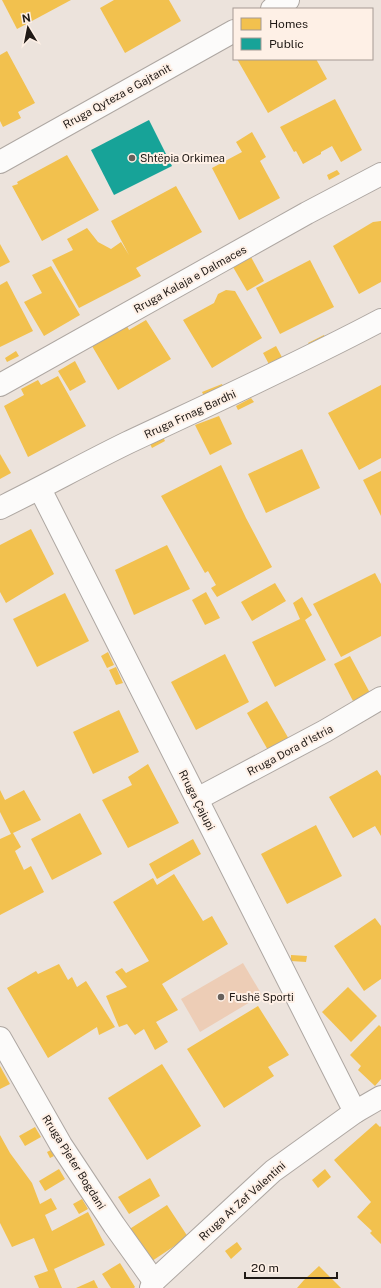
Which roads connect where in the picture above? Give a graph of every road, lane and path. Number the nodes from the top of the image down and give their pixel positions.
1 (288, 0) edge
2 (274, 8) edge
3 (233, 32) edge
4 (0, 162) edge
5 (381, 174) edge
6 (381, 320) edge
7 (0, 385) edge
8 (40, 489) junction
9 (0, 508) edge
10 (381, 698) edge
11 (197, 799) junction
12 (0, 1038) edge
13 (381, 1097) edge
14 (355, 1112) junction
15 (153, 1284) edge

1 - 2 street
3 - 4 street, Rruga Qyteza e Gajtanit
5 - 7 street, Rruga Kalaja e Dalmaces
6 - 8 street, Rruga Frnag Bardhi
8 - 9 street, Rruga Frnag Bardhi
8 - 11 street, Rruga Çajupi
10 - 11 street, Rruga Dora d'Istria
11 - 14 street, Rruga Çajupi
12 - 15 street, Rruga Pjeter Bogdani
13 - 14 street, Rruga At Zef Valentini
14 - 15 street, Rruga At Zef Valentini

